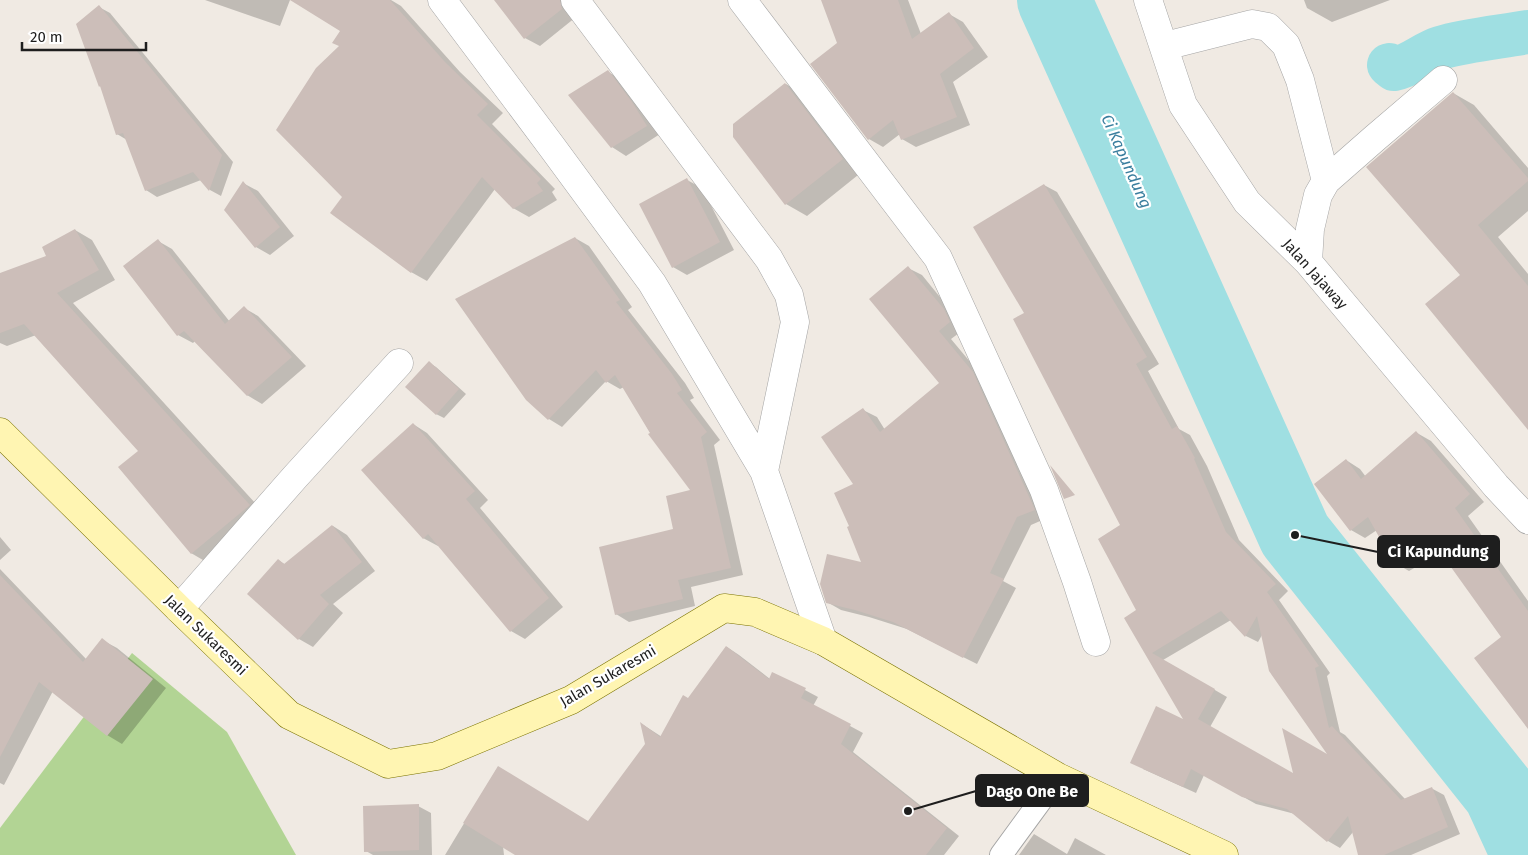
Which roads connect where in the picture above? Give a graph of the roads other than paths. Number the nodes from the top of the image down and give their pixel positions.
1 (442, 0) edge
2 (575, 0) edge
3 (742, 0) edge
4 (1148, 0) edge
5 (1165, 46) junction
6 (1444, 80) dead end
7 (1326, 182) junction
8 (1308, 262) junction
9 (399, 363) dead end
10 (0, 432) edge
11 (764, 471) junction
12 (1528, 520) edge
13 (179, 609) junction
14 (823, 641) junction
15 (1096, 642) dead end
16 (1058, 777) junction
17 (1000, 855) edge
18 (1224, 855) edge

1 - 11 street
2 - 11 street
3 - 15 street
4 - 5 street, Jalan Jajaway
5 - 7 street
5 - 8 street, Jalan Jajaway
6 - 7 street
7 - 8 street
8 - 12 street, Jalan Jajaway
9 - 13 street
10 - 13 main road, Jalan Sukaresmi
11 - 14 street
13 - 14 main road, Jalan Sukaresmi
14 - 16 main road, Jalan Sukaresmi
16 - 17 lane
16 - 18 main road, Jalan Sukaresmi

